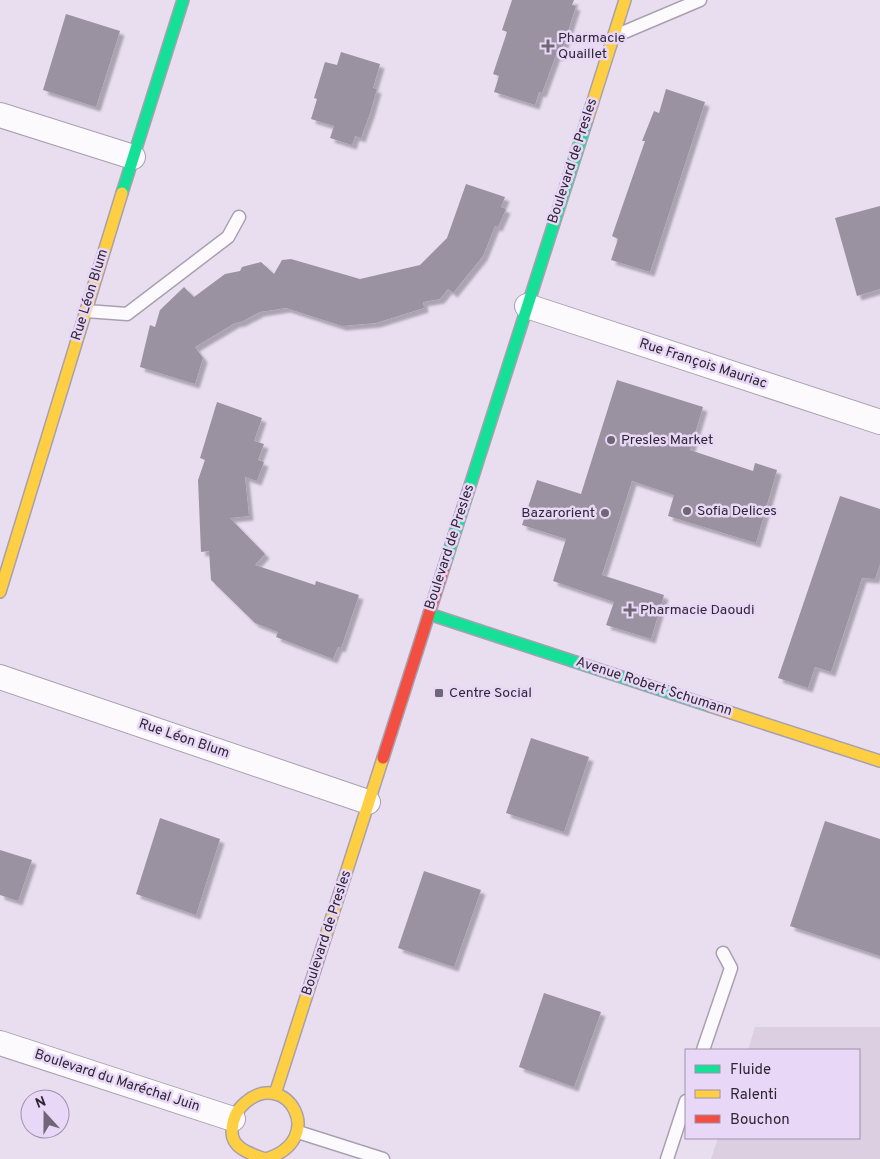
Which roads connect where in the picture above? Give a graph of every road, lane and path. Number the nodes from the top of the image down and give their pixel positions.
1 (184, 0) edge
2 (625, 0) edge
3 (700, 0) edge
4 (613, 37) junction
5 (0, 115) edge
6 (133, 157) junction
7 (239, 217) dead end
8 (527, 306) junction
9 (86, 311) junction
10 (880, 422) edge
11 (0, 592) edge
12 (429, 614) junction
13 (0, 677) edge
14 (880, 760) edge
15 (368, 802) junction
16 (723, 953) dead end
17 (0, 1043) edge
18 (703, 1049) edge
19 (275, 1094) junction
20 (685, 1104) edge
21 (233, 1119) junction
22 (298, 1132) junction
23 (260, 1158) edge
24 (383, 1159) edge
25 (667, 1159) edge

1 - 6 street, Rue Léon Blum
2 - 4 street, Boulevard de Presles
3 - 4 lane
4 - 8 street, Boulevard de Presles
5 - 6 street
6 - 9 street, Rue Léon Blum
7 - 9 lane
8 - 10 street, Rue François Mauriac
8 - 12 street, Boulevard de Presles
9 - 11 street, Rue Léon Blum
12 - 14 street, Avenue Robert Schumann
12 - 15 street, Boulevard de Presles
13 - 15 street, Rue Léon Blum
15 - 19 street, Boulevard de Presles
16 - 18 lane
17 - 21 street, Boulevard du Maréchal Juin
19 - 21 street
19 - 22 street
20 - 25 lane
21 - 23 street
22 - 23 street
22 - 24 lane

